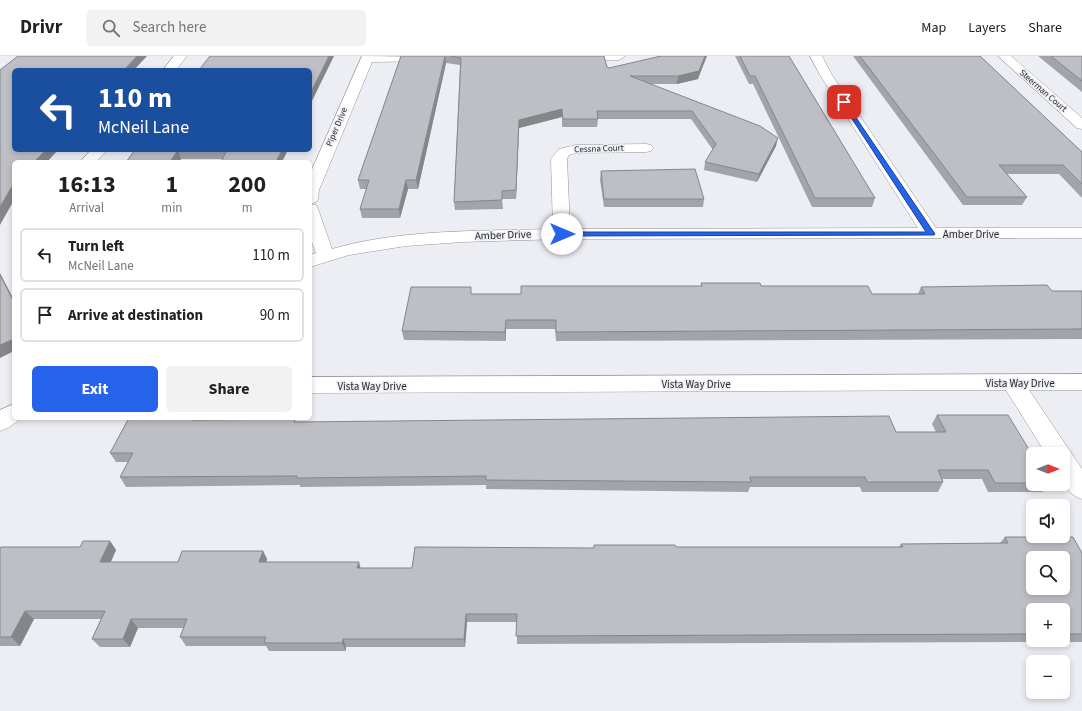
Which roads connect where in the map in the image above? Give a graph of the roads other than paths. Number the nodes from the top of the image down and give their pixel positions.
1 (181, 56) edge
2 (564, 56) edge
3 (619, 56) edge
4 (816, 56) edge
5 (1004, 56) edge
6 (368, 57) edge
7 (446, 57) edge
8 (171, 68) edge
9 (1082, 125) edge
10 (646, 148) dead end
11 (97, 152) edge
12 (90, 160) edge
13 (312, 188) edge
14 (312, 218) edge
15 (1082, 233) edge
16 (562, 234) junction
17 (931, 234) junction
18 (318, 259) edge
19 (1082, 382) edge
20 (1013, 383) junction
21 (312, 385) edge
22 (12, 413) edge
23 (0, 422) edge
24 (1054, 447) edge
25 (1070, 471) edge
26 (1082, 489) edge

1 - 8 street
2 - 3 street
4 - 17 street
5 - 9 street, Steerman Court
6 - 7 street
6 - 13 street, Piper Drive
10 - 16 street, Cessna Court
11 - 12 street
14 - 18 street
15 - 17 street, Amber Drive
16 - 17 street, Amber Drive
16 - 18 street, Amber Drive
19 - 20 street, Vista Way Drive
20 - 21 street, Vista Way Drive
20 - 24 street
22 - 23 street
25 - 26 street

